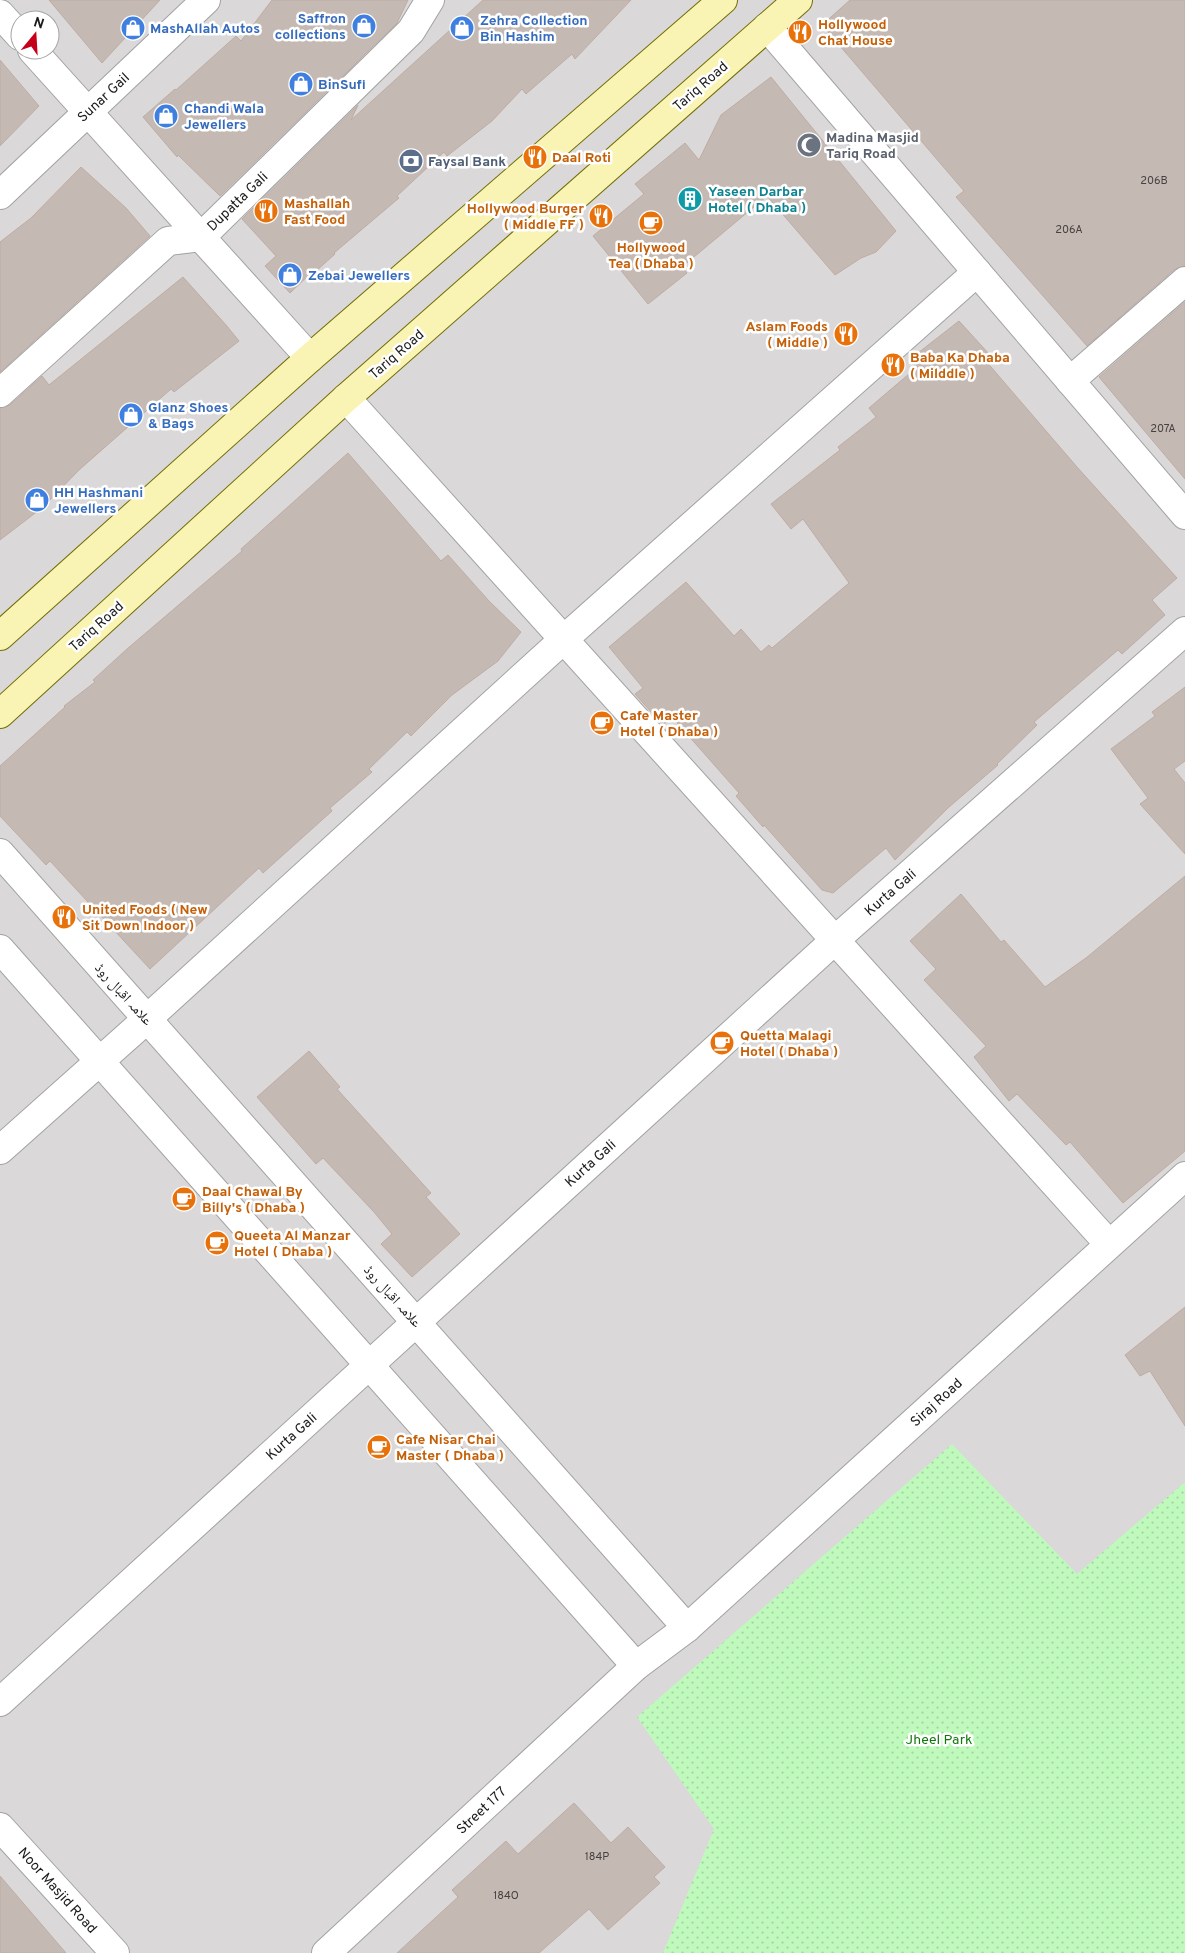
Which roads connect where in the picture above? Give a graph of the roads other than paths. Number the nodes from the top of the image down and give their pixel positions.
1 (206, 0) edge
2 (430, 0) edge
3 (724, 0) edge
4 (798, 0) edge
5 (0, 14) edge
6 (10, 25) edge
7 (767, 27) junction
8 (41, 60) edge
9 (88, 112) junction
10 (0, 195) edge
11 (201, 237) junction
12 (977, 272) junction
13 (1185, 281) edge
14 (310, 358) junction
15 (1070, 381) junction
16 (0, 393) edge
17 (346, 398) junction
18 (1185, 515) edge
19 (1185, 631) edge
20 (0, 636) edge
21 (564, 639) junction
22 (0, 714) edge
23 (0, 853) edge
24 (835, 940) junction
25 (0, 948) edge
26 (147, 1019) junction
27 (100, 1061) junction
28 (0, 1150) edge
29 (1185, 1176) edge
30 (1109, 1244) junction
31 (416, 1322) junction
32 (369, 1365) junction
33 (687, 1628) junction
34 (636, 1666) junction
35 (0, 1702) edge
36 (0, 1827) edge
37 (115, 1953) edge
38 (326, 1953) edge

1 - 9 street, Sunar Gail
2 - 11 street, Dupatta Gali
3 - 14 main road
4 - 7 main road, Tariq Road
5 - 6 street
7 - 12 street
7 - 17 main road, Tariq Road
8 - 9 street
9 - 10 street, Sunar Gail
9 - 11 street
11 - 14 street
11 - 16 street, Dupatta Gali
12 - 15 street
12 - 21 street
13 - 15 street
14 - 20 main road
15 - 18 street
17 - 21 street
17 - 22 main road, Tariq Road
19 - 24 street, Kurta Gali
21 - 24 street
21 - 26 street
23 - 26 street, علامہ اقبال روڈ
24 - 30 street
24 - 31 street, Kurta Gali
25 - 27 street
26 - 27 street
26 - 31 street, علامہ اقبال روڈ
27 - 28 street
27 - 32 street
29 - 30 street, Siraj Road
30 - 33 street, Siraj Road
31 - 32 street, Kurta Gali
31 - 33 street, علامہ اقبال روڈ
32 - 34 street
32 - 35 street, Kurta Gali
33 - 34 street, Siraj Road
34 - 38 street, Street 177
36 - 37 street, Noor Masjid Road

